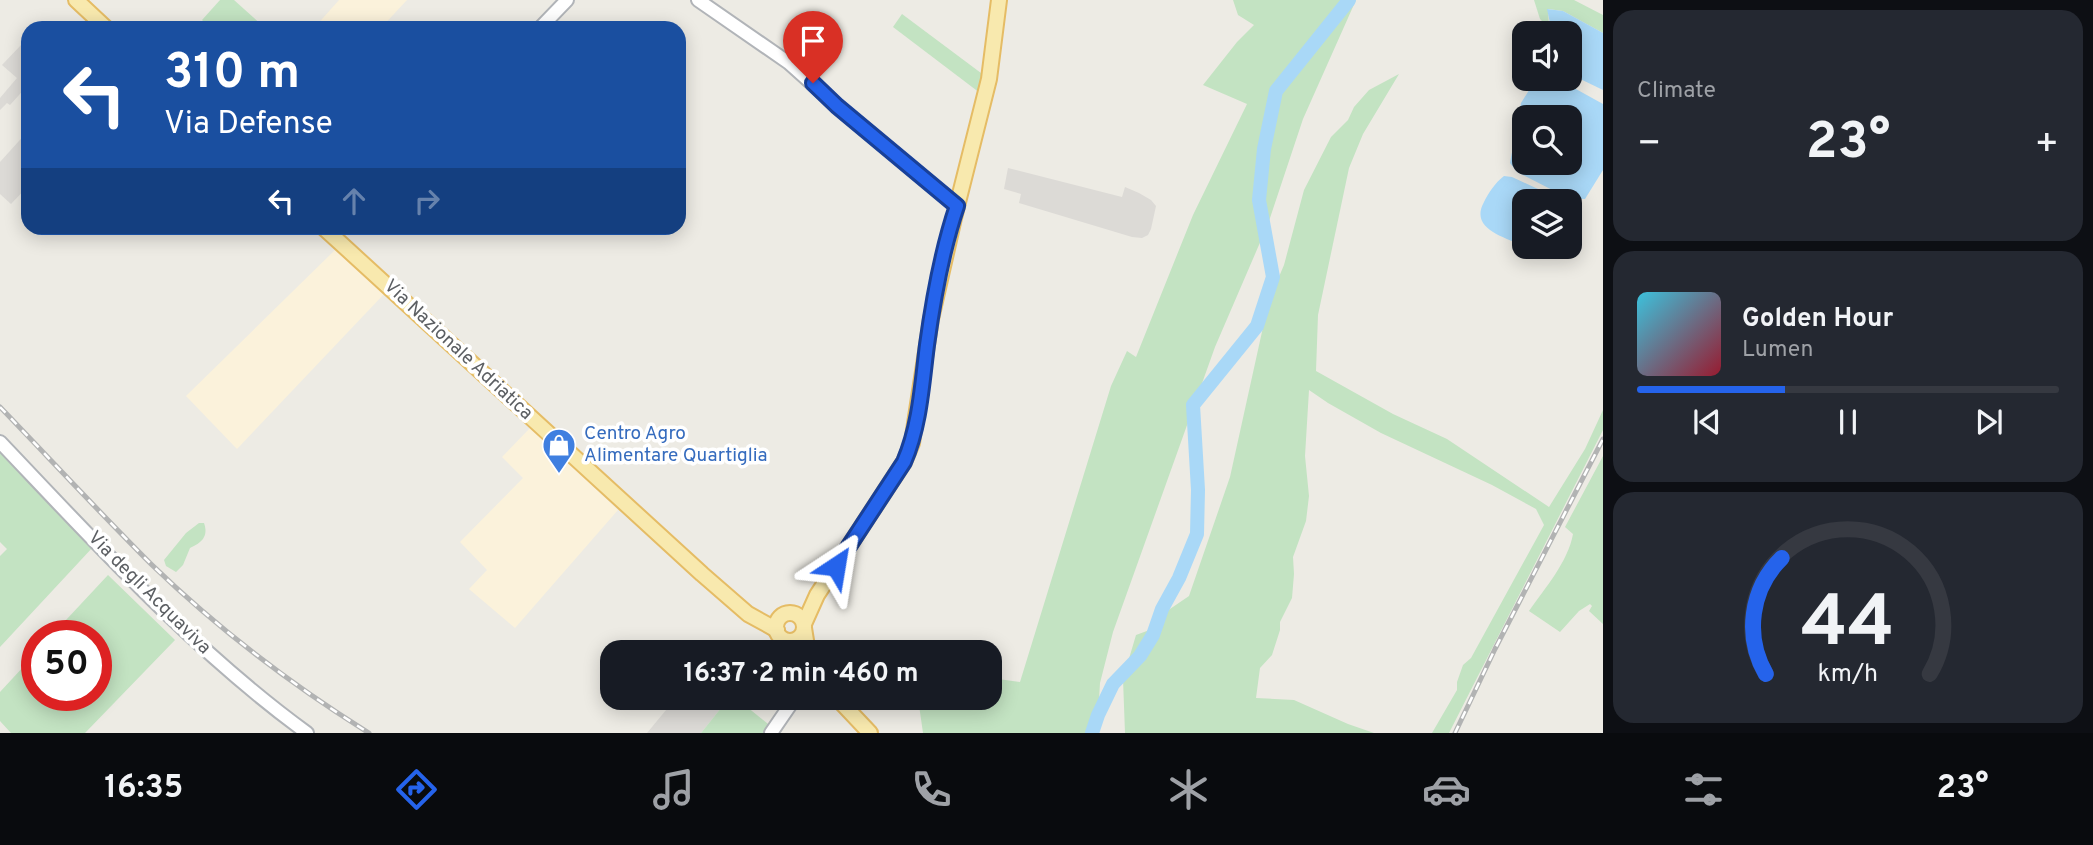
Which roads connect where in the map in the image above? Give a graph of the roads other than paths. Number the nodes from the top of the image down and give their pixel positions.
1 (76, 0) edge
2 (567, 0) edge
3 (698, 0) edge
4 (999, 0) edge
5 (98, 21) edge
6 (547, 21) edge
7 (957, 206) junction
8 (332, 235) edge
9 (0, 442) edge
10 (817, 595) junction
11 (748, 614) junction
12 (785, 615) junction
13 (804, 626) junction
14 (783, 640) edge
15 (786, 640) edge
16 (794, 640) edge
17 (806, 640) edge
18 (787, 710) edge
19 (849, 710) edge
20 (307, 733) edge
21 (771, 733) edge
22 (870, 733) edge

1 - 5 main road
2 - 6 street
3 - 7 street
4 - 7 main road
7 - 10 main road
8 - 11 main road, Via Nazionale Adriatica
9 - 20 street, Via degli Acquaviva
10 - 12 main road
10 - 13 main road
11 - 12 main road
11 - 14 main road, Via Nazionale Adriatica
12 - 13 main road
12 - 15 main road
13 - 16 main road
13 - 17 main road
18 - 21 street
19 - 22 main road

